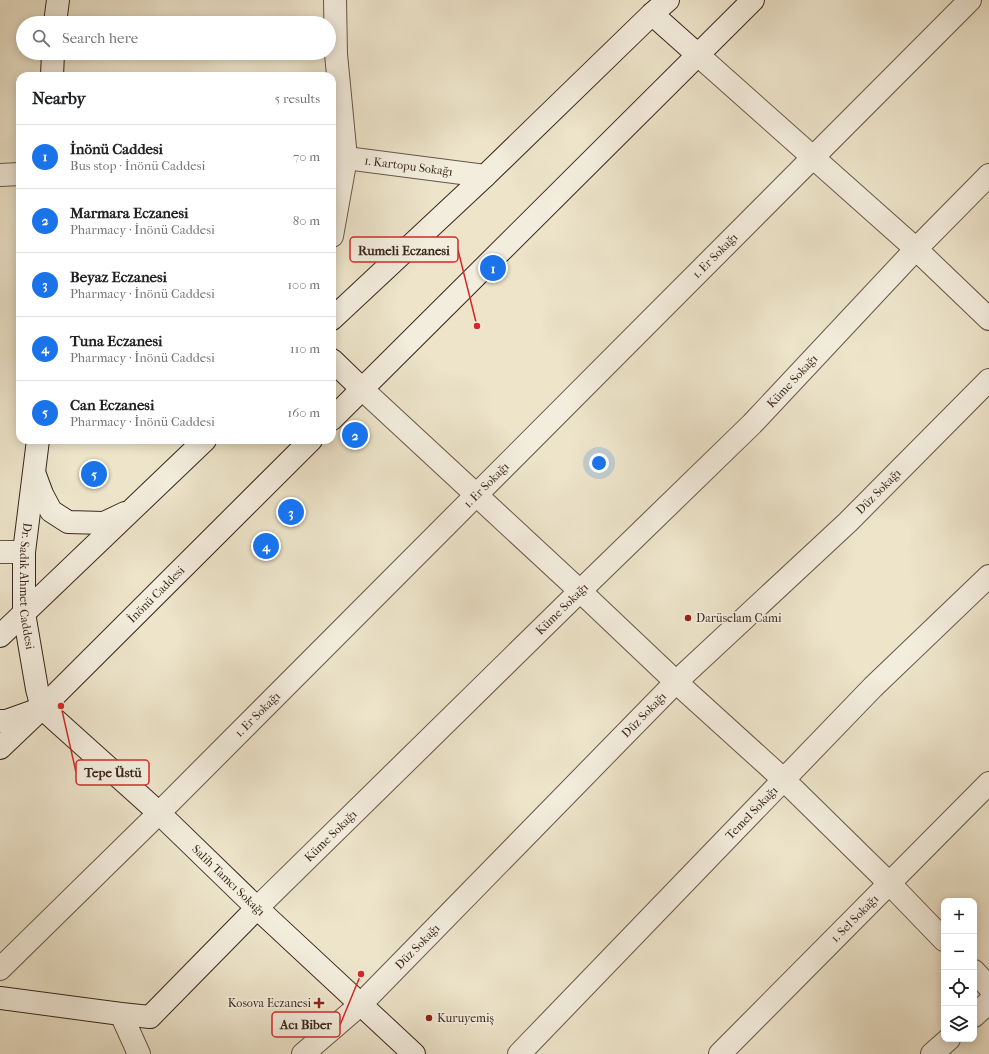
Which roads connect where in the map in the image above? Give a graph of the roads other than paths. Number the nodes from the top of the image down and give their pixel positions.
1 (58, 0) edge
2 (335, 0) edge
3 (668, 0) edge
4 (753, 0) edge
5 (970, 0) edge
6 (652, 14) junction
7 (56, 16) edge
8 (334, 16) edge
9 (698, 55) junction
10 (53, 60) edge
11 (332, 60) edge
12 (52, 72) edge
13 (333, 72) edge
14 (336, 113) edge
15 (812, 157) junction
16 (339, 158) edge
17 (16, 174) edge
18 (0, 175) edge
19 (989, 175) edge
20 (485, 176) junction
21 (336, 191) edge
22 (916, 249) junction
23 (336, 315) edge
24 (989, 319) edge
25 (336, 364) edge
26 (989, 380) edge
27 (362, 389) junction
28 (336, 415) edge
29 (38, 444) edge
30 (201, 444) edge
31 (307, 444) edge
32 (34, 472) junction
33 (476, 495) junction
34 (135, 508) junction
35 (0, 552) edge
36 (24, 552) junction
37 (989, 576) edge
38 (580, 591) junction
39 (24, 613) junction
40 (0, 636) edge
41 (676, 682) junction
42 (42, 708) junction
43 (0, 721) edge
44 (0, 748) edge
45 (784, 780) junction
46 (989, 783) edge
47 (159, 813) junction
48 (888, 883) junction
49 (257, 908) junction
50 (941, 937) edge
51 (0, 969) edge
52 (977, 974) edge
53 (989, 987) edge
54 (0, 998) edge
55 (989, 1002) edge
56 (361, 1004) junction
57 (977, 1013) edge
58 (121, 1014) junction
59 (946, 1042) edge
60 (139, 1054) edge
61 (303, 1054) edge
62 (414, 1054) edge
63 (519, 1054) edge
64 (720, 1054) edge
65 (932, 1054) edge

1 - 7 street
2 - 8 street
3 - 6 street
4 - 9 street
5 - 15 street, 1. Er Sokağı
6 - 9 street
6 - 20 street
9 - 15 street
9 - 27 street
10 - 12 street
11 - 13 street
14 - 16 street
15 - 22 street
15 - 33 street, 1. Er Sokağı
16 - 20 street, 1. Kartopu Sokağı
16 - 21 street
17 - 18 street
19 - 22 street, Küme Sokağı
20 - 23 street
22 - 24 street
22 - 38 street, Küme Sokağı
25 - 27 street
26 - 41 street, Düz Sokağı
27 - 28 street
27 - 33 street
29 - 32 street, Dr. Sadık Ahmet Caddesi
30 - 34 street
31 - 42 street, İnönü Caddesi
32 - 34 street
32 - 36 street, Dr. Sadık Ahmet Caddesi
33 - 38 street
33 - 47 street, 1. Er Sokağı
34 - 39 street
35 - 36 street
36 - 39 street, Dr. Sadık Ahmet Caddesi
37 - 45 street, Temel Sokağı
38 - 41 street
38 - 49 street, Küme Sokağı
39 - 40 street
39 - 42 street, Dr. Sadık Ahmet Caddesi
41 - 45 street
41 - 56 street, Düz Sokağı
42 - 43 street
42 - 44 street, İnönü Caddesi
42 - 47 street, Salih Tamcı Sokağı
45 - 48 street
45 - 63 street, Temel Sokağı
46 - 48 street, 1. Sel Sokağı
47 - 49 street, Salih Tamcı Sokağı
47 - 51 street, 1. Er Sokağı
48 - 50 street
48 - 64 street, 1. Sel Sokağı
49 - 56 street, Salih Tamcı Sokağı
49 - 58 street, Küme Sokağı
52 - 53 street
54 - 58 street
55 - 57 street
56 - 61 street, Düz Sokağı
56 - 62 street, Salih Tamcı Sokağı
58 - 60 street
59 - 65 street

